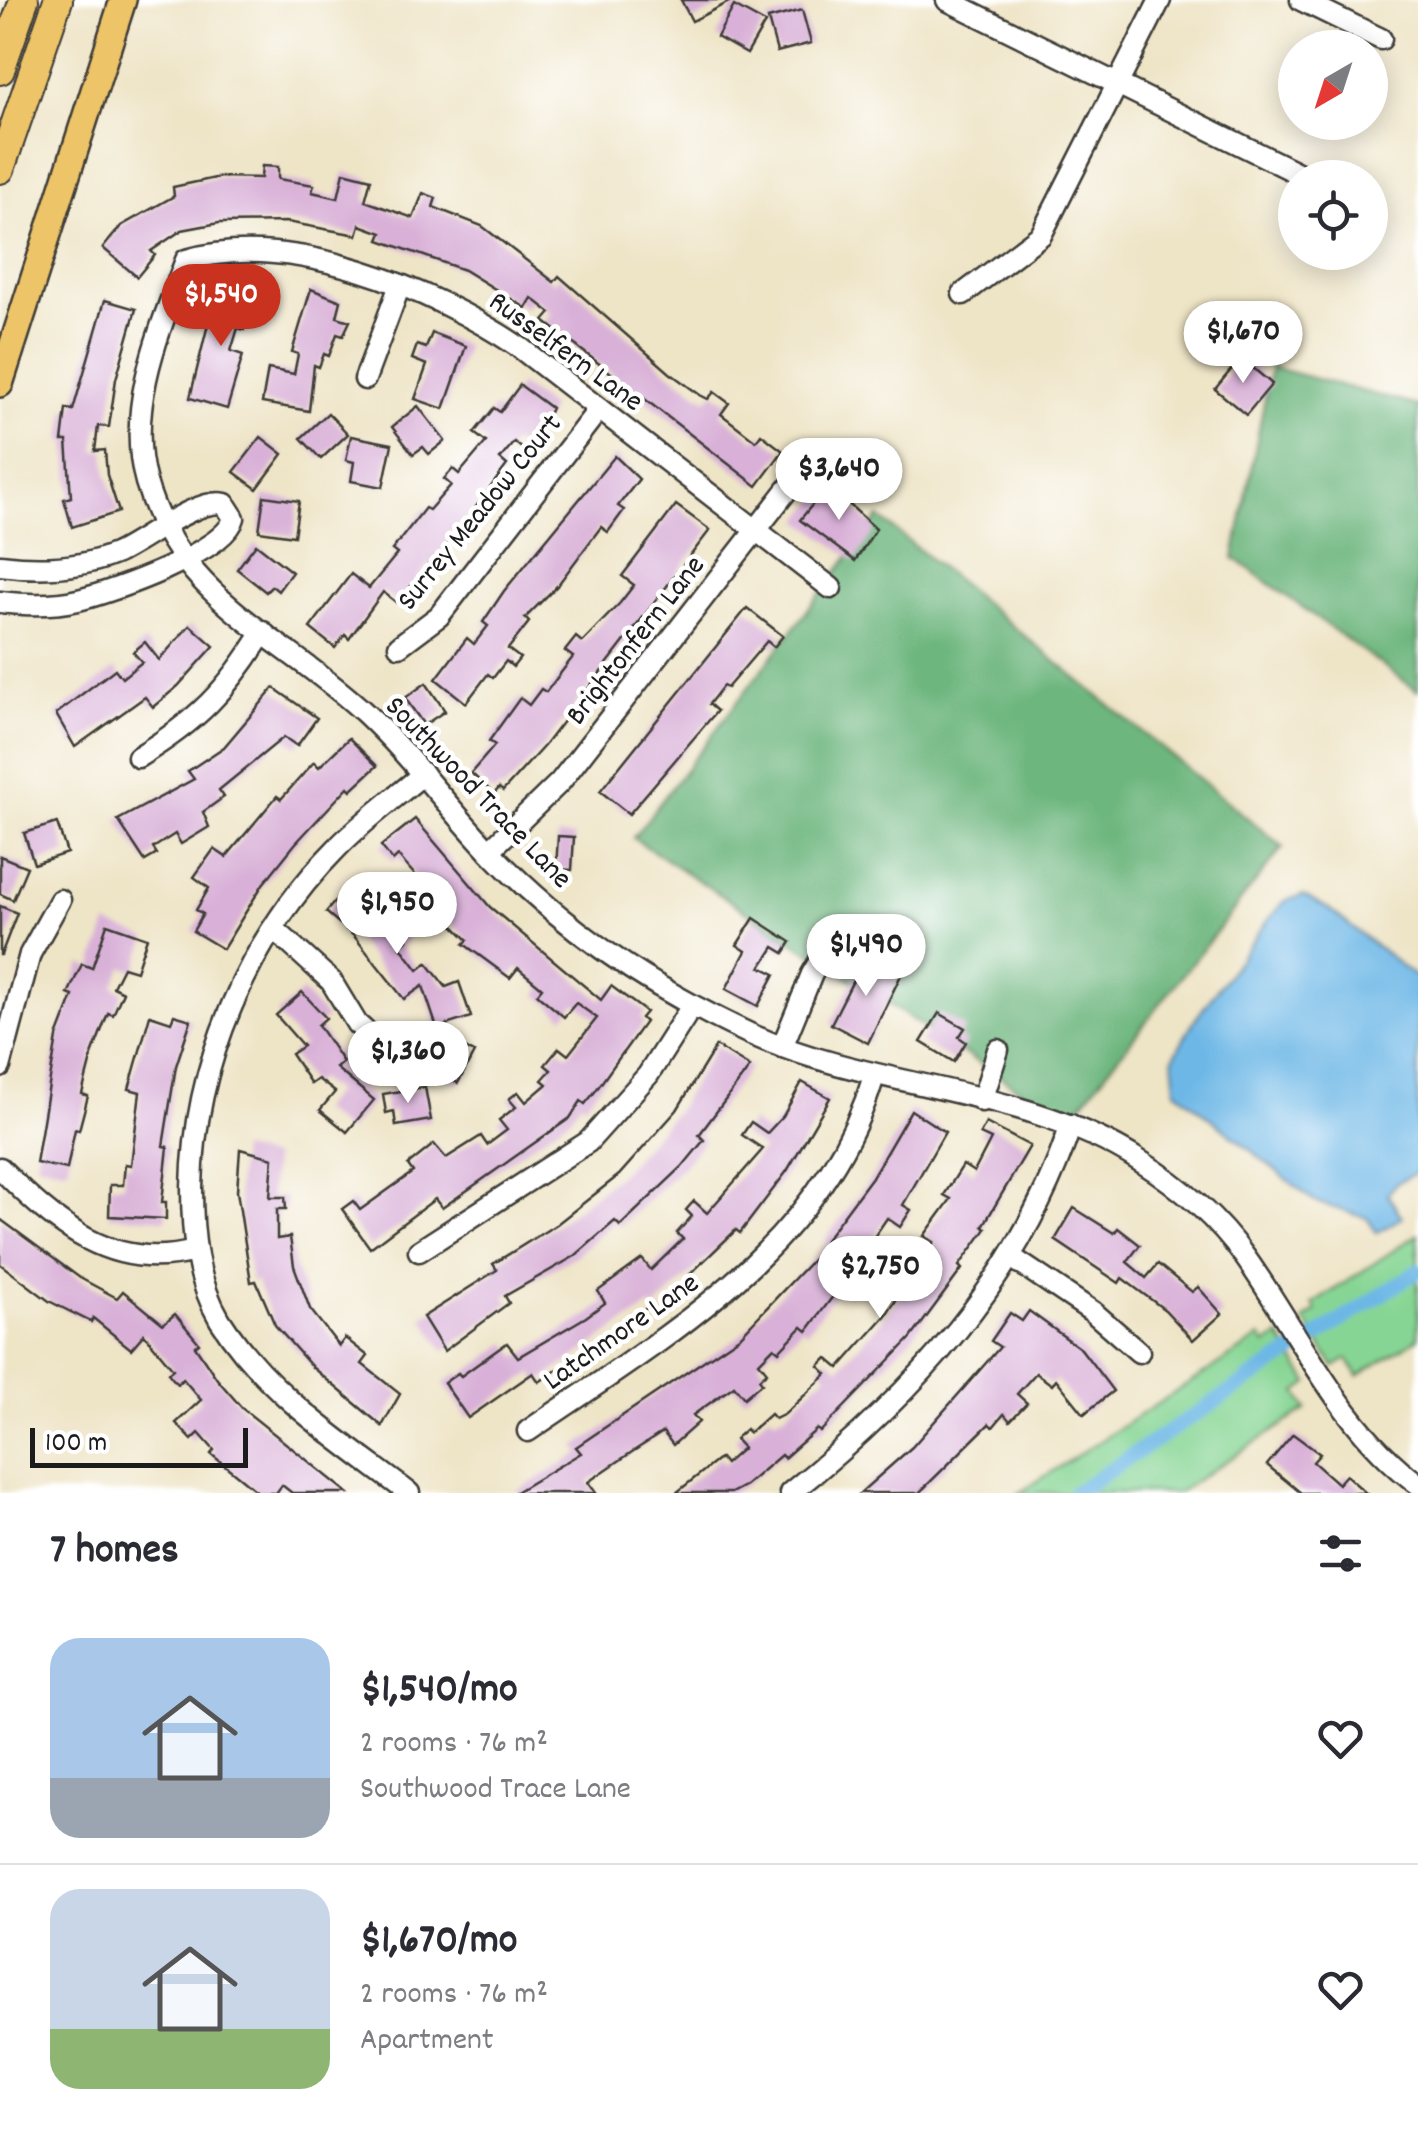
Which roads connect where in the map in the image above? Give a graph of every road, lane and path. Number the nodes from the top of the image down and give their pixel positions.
1 (24, 0) edge
2 (58, 0) edge
3 (123, 0) edge
4 (947, 0) edge
5 (1160, 0) edge
6 (1301, 0) edge
7 (1360, 30) edge
8 (0, 70) edge
9 (1118, 84) junction
10 (1278, 163) edge
11 (0, 170) edge
12 (179, 278) joint
13 (400, 285) junction
14 (963, 294) dead end
15 (365, 379) dead end
16 (0, 384) edge
17 (599, 408) junction
18 (816, 453) dead end
19 (163, 528) junction
20 (756, 530) junction
21 (182, 560) junction
22 (0, 565) edge
23 (830, 588) dead end
24 (0, 602) edge
25 (263, 632) junction
26 (400, 646) dead end
27 (138, 757) dead end
28 (423, 774) junction
29 (489, 850) junction
30 (60, 900) dead end
31 (274, 929) junction
32 (838, 930) dead end
33 (692, 1006) junction
34 (372, 1038) dead end
35 (782, 1047) junction
36 (998, 1050) dead end
37 (0, 1068) edge
38 (874, 1076) junction
39 (982, 1101) junction
40 (1071, 1125) junction
41 (0, 1168) edge
42 (195, 1251) junction
43 (418, 1251) dead end
44 (1011, 1257) junction
45 (1139, 1352) dead end
46 (528, 1431) dead end
47 (1416, 1480) edge
48 (409, 1493) edge
49 (790, 1493) edge

1 - 8 highway
2 - 11 highway
3 - 16 main road
4 - 9 street
5 - 9 street
6 - 7 street
9 - 10 street
9 - 14 street
12 - 13 street, Russelfern Lane
12 - 19 street, Southwood Trace Lane
13 - 15 street
13 - 17 street, Russelfern Lane
17 - 20 street, Russelfern Lane
17 - 26 street, Surrey Meadow Court
18 - 20 street, Brightonfern Lane
19 - 21 street, Southwood Trace Lane
19 - 21 street
19 - 22 street
20 - 23 street, Russelfern Lane
20 - 29 street, Brightonfern Lane
21 - 24 street
21 - 25 street, Southwood Trace Lane
25 - 27 street
25 - 28 street, Southwood Trace Lane
28 - 29 street, Southwood Trace Lane
28 - 31 street
29 - 33 street, Southwood Trace Lane
30 - 37 street
31 - 34 street
31 - 42 street
32 - 35 street
33 - 35 street, Southwood Trace Lane
33 - 43 street
35 - 38 street, Southwood Trace Lane
36 - 39 street
38 - 39 street, Southwood Trace Lane
38 - 46 street, Latchmore Lane
39 - 40 street, Southwood Trace Lane
40 - 44 street
40 - 47 street, Southwood Trace Lane
41 - 42 street
42 - 48 street
44 - 45 street
44 - 49 street

